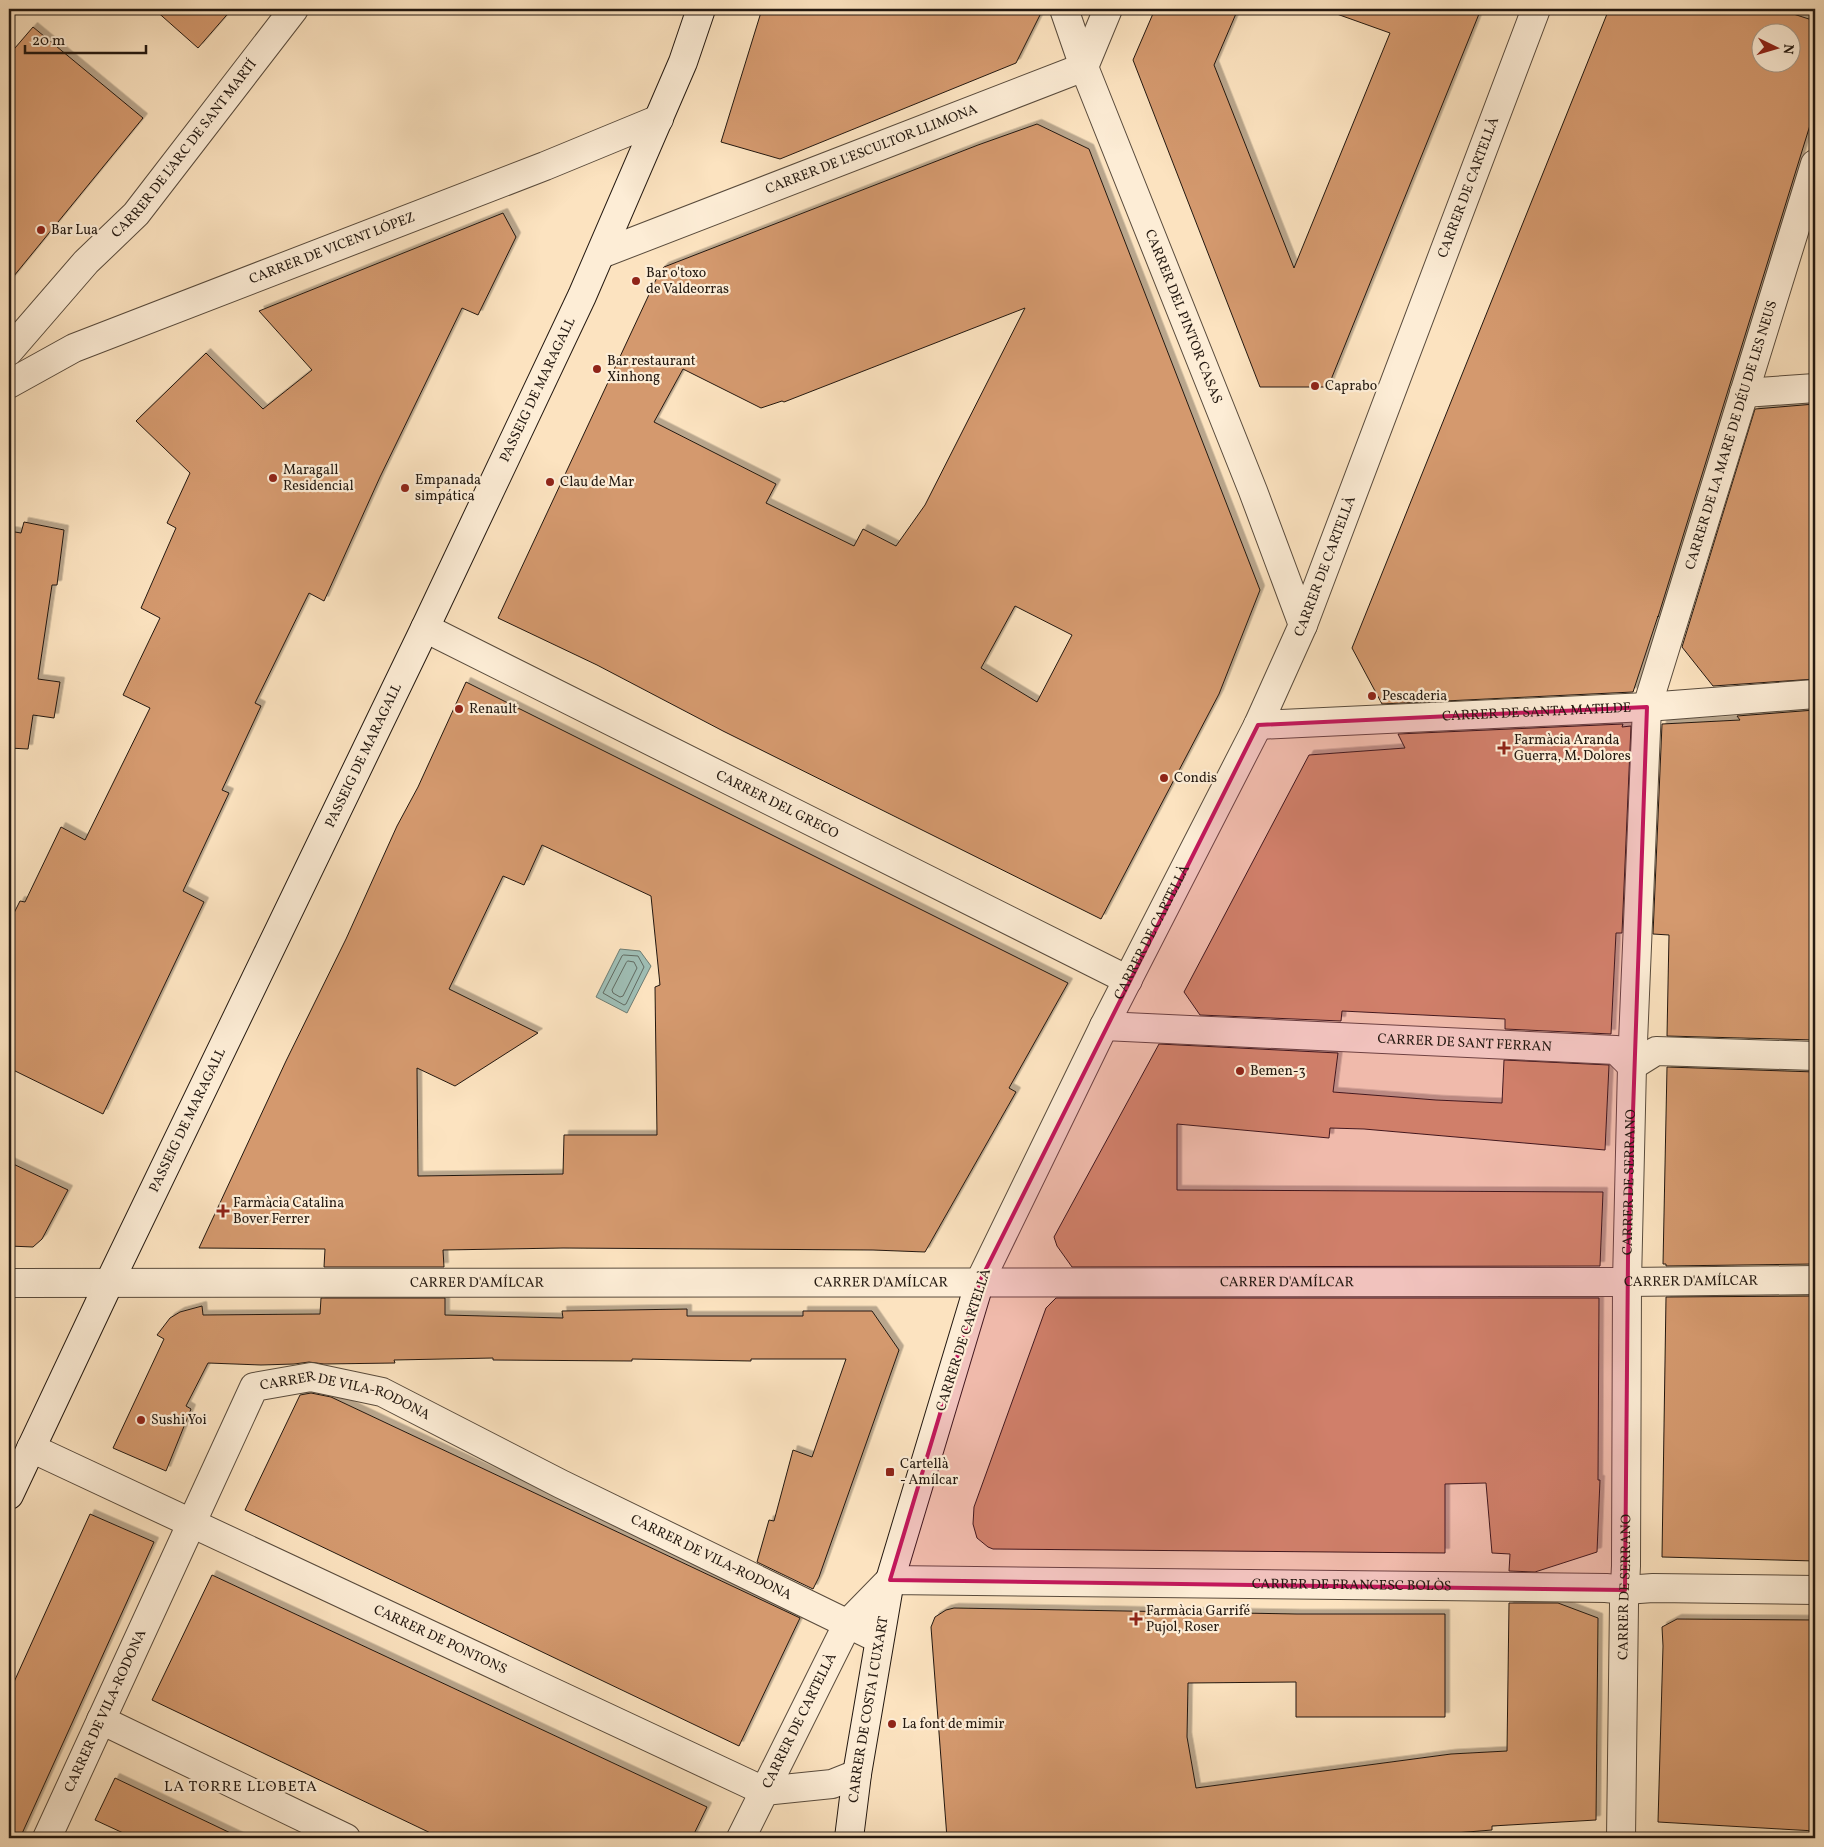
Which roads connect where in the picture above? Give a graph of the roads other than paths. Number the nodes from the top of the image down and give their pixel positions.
1 (294, 9) edge
2 (701, 9) edge
3 (1064, 9) edge
4 (1108, 9) edge
5 (1536, 9) edge
6 (1084, 67) junction
7 (659, 119) junction
8 (1815, 164) edge
9 (601, 254) junction
10 (9, 351) edge
11 (9, 384) edge
12 (1815, 388) edge
13 (1744, 393) junction
14 (1303, 625) junction
15 (425, 628) junction
16 (1815, 694) edge
17 (1647, 707) junction
18 (1258, 725) junction
19 (1128, 980) junction
20 (1104, 1026) junction
21 (1815, 1056) edge
22 (1632, 1066) junction
23 (1815, 1280) edge
24 (980, 1281) junction
25 (1627, 1282) junction
26 (9, 1283) edge
27 (109, 1284) junction
28 (31, 1448) junction
29 (9, 1495) edge
30 (192, 1524) junction
31 (890, 1580) junction
32 (1625, 1590) junction
33 (1815, 1590) edge
34 (848, 1623) junction
35 (879, 1639) junction
36 (101, 1720) junction
37 (857, 1774) junction
38 (764, 1791) junction
39 (47, 1838) edge
40 (346, 1838) edge
41 (741, 1838) edge
42 (849, 1838) edge
43 (1621, 1838) edge

1 - 10 street, CARRER DE L'ARC DE SANT MARTÍ
2 - 7 street, PASSEIG DE MARAGALL
3 - 6 street, CARRER DEL PINTOR CASAS
4 - 6 street
5 - 14 street, CARRER DE CARTELLÀ
6 - 9 street, CARRER DE L'ESCULTOR LLIMONA
6 - 14 street, CARRER DEL PINTOR CASAS
7 - 9 street, PASSEIG DE MARAGALL
7 - 11 street, CARRER DE VICENT LÓPEZ
8 - 13 street, CARRER DE LA MARE DE DÉU DE LES NEUS
9 - 15 street, PASSEIG DE MARAGALL
12 - 13 street
13 - 17 street, CARRER DE LA MARE DE DÉU DE LES NEUS
14 - 18 street, CARRER DE CARTELLÀ
15 - 19 street, CARRER DEL GRECO
15 - 27 street, PASSEIG DE MARAGALL
16 - 17 street, CARRER DE SANTA MATILDE
17 - 18 street, CARRER DE SANTA MATILDE
17 - 22 street, CARRER DE SERRANO
18 - 19 street, CARRER DE CARTELLÀ
19 - 20 street, CARRER DE CARTELLÀ
20 - 22 street, CARRER DE SANT FERRAN
20 - 24 street, CARRER DE CARTELLÀ
21 - 22 street
22 - 25 street, CARRER DE SERRANO
23 - 25 street, CARRER D'AMÍLCAR
24 - 25 street, CARRER D'AMÍLCAR
24 - 27 street, CARRER D'AMÍLCAR
24 - 31 street, CARRER DE CARTELLÀ
25 - 32 street, CARRER DE SERRANO
26 - 27 street, CARRER D'AMÍLCAR
27 - 28 street, PASSEIG DE MARAGALL
28 - 29 street, PASSEIG DE MARAGALL
28 - 30 street, CARRER DE PONTONS
30 - 34 street, CARRER DE VILA-RODONA
30 - 36 street, CARRER DE VILA-RODONA
30 - 38 street, CARRER DE PONTONS
31 - 32 street, CARRER DE FRANCESC BOLÒS
31 - 34 street, CARRER DE CARTELLÀ
31 - 35 street, CARRER DE COSTA I CUXART
32 - 33 street, CARRER DE FRANCESC BOLÒS
32 - 43 street, CARRER DE SERRANO
34 - 35 street, CARRER DE VILA-RODONA
34 - 38 street, CARRER DE CARTELLÀ
35 - 37 street, CARRER DE COSTA I CUXART
36 - 39 street, CARRER DE VILA-RODONA
36 - 40 street
37 - 38 street
37 - 42 street, CARRER DE COSTA I CUXART
38 - 41 street, CARRER DE CARTELLÀ

